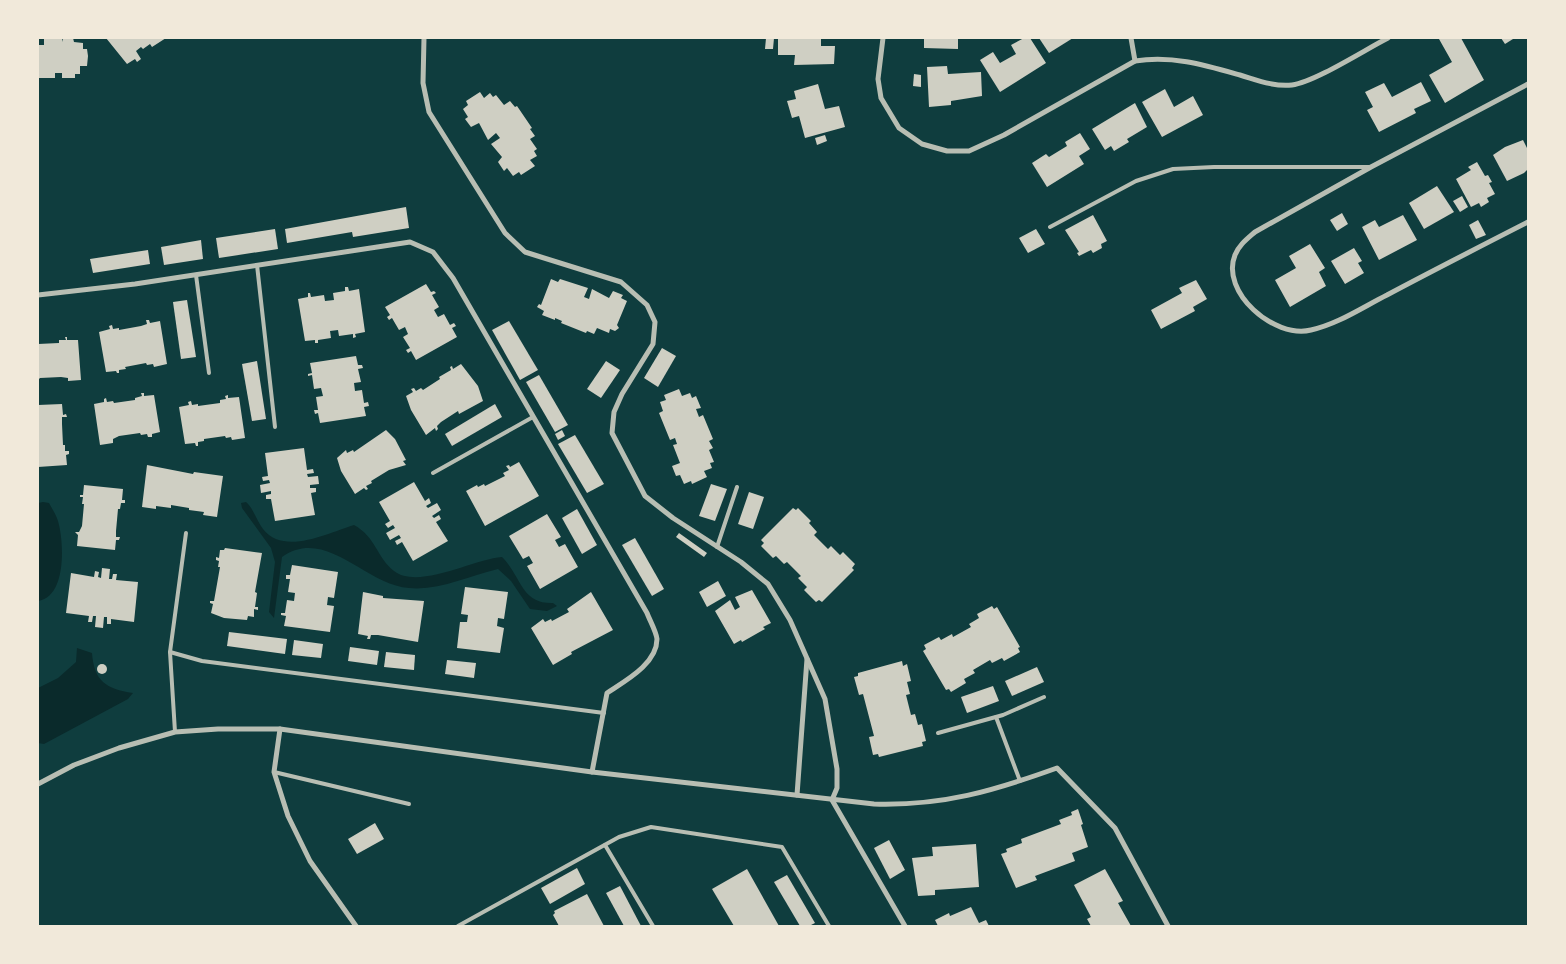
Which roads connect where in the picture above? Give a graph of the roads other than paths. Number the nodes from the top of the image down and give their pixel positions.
1 (424, 38) edge
2 (883, 38) edge
3 (1131, 38) edge
4 (1388, 38) edge
5 (1135, 61) junction
6 (1528, 84) edge
7 (1371, 167) junction
8 (1528, 222) edge
9 (1050, 227) dead end
10 (258, 265) junction
11 (196, 275) junction
12 (38, 295) edge
13 (209, 373) dead end
14 (533, 417) junction
15 (275, 427) dead end
16 (432, 473) dead end
17 (737, 487) dead end
18 (186, 533) dead end
19 (717, 547) junction
20 (170, 652) junction
21 (808, 656) junction
22 (1044, 697) dead end
23 (604, 713) junction
24 (996, 717) junction
25 (280, 729) junction
26 (175, 732) junction
27 (938, 733) dead end
28 (274, 772) junction
29 (592, 772) junction
30 (1020, 781) junction
31 (38, 784) edge
32 (797, 795) junction
33 (832, 800) junction
34 (409, 804) dead end
35 (605, 845) junction
36 (356, 926) edge
37 (458, 926) edge
38 (653, 926) edge
39 (829, 926) edge
40 (905, 926) edge
41 (1168, 926) edge

1 - 19 street
2 - 5 street
3 - 5 street
4 - 5 street
6 - 7 street
7 - 8 street
7 - 9 lane
10 - 11 street
10 - 14 street
10 - 15 lane
11 - 12 street
11 - 13 lane
14 - 16 lane
14 - 23 street
17 - 19 lane
18 - 20 lane
19 - 21 street
20 - 23 lane
20 - 26 lane
21 - 32 street
21 - 33 street
22 - 24 lane
23 - 29 street
24 - 27 lane
24 - 30 lane
25 - 26 street
25 - 28 street
25 - 29 street
26 - 31 street
28 - 34 lane
28 - 36 street
29 - 32 street
30 - 33 street
30 - 41 street
32 - 33 street
33 - 40 street
35 - 37 lane
35 - 38 lane
35 - 39 lane

